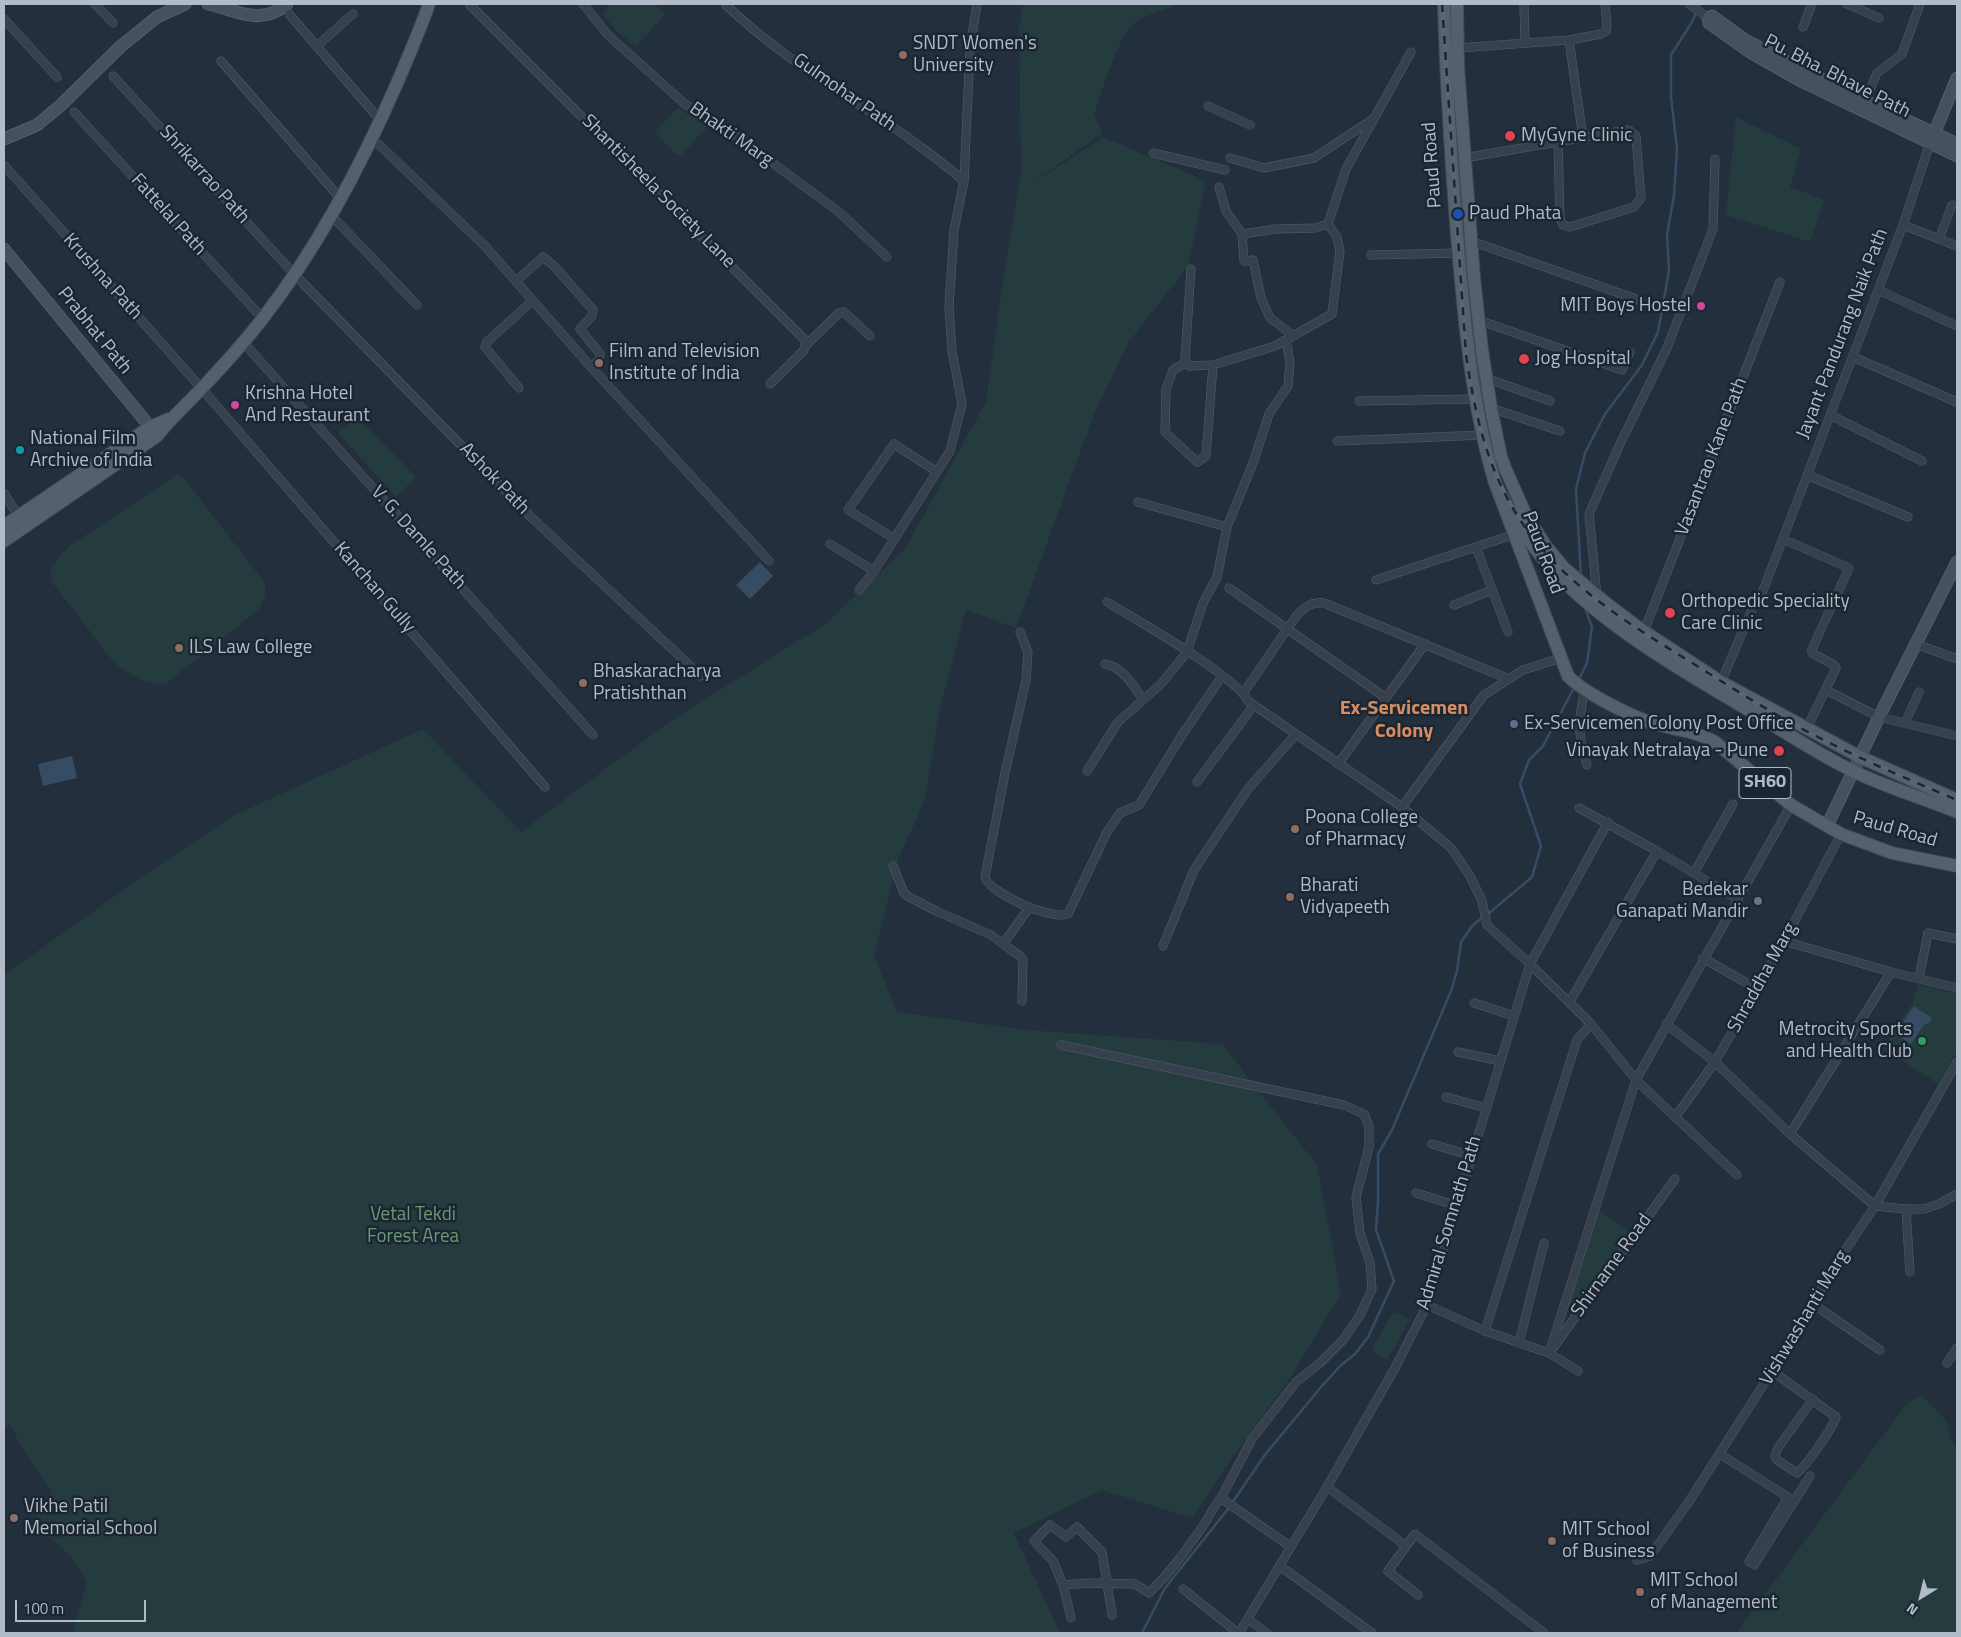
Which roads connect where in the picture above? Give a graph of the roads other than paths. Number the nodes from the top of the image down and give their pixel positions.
1 (95, 4) edge
2 (185, 4) edge
3 (208, 4) edge
4 (429, 4) edge
5 (470, 4) edge
6 (583, 4) edge
7 (725, 4) edge
8 (977, 4) edge
9 (1444, 4) edge
10 (1457, 4) edge
11 (1524, 4) edge
12 (1605, 4) edge
13 (1812, 4) edge
14 (1847, 4) edge
15 (1920, 4) edge
16 (1692, 6) edge
17 (288, 9) edge
18 (353, 14) dead end
19 (1705, 16) junction
20 (1879, 18) dead end
21 (4, 19) edge
22 (113, 23) dead end
23 (1803, 27) dead end
24 (1569, 40) junction
25 (1525, 43) junction
26 (317, 46) junction
27 (1458, 48) junction
28 (1411, 52) dead end
29 (221, 61) dead end
30 (113, 76) dead end
31 (57, 77) dead end
32 (1957, 78) edge
33 (1865, 101) junction
34 (1208, 106) dead end
35 (74, 112) dead end
36 (1375, 117) junction
37 (380, 120) junction
38 (1250, 125) dead end
39 (372, 138) junction
40 (1584, 138) junction
41 (1932, 138) junction
42 (4, 139) edge
43 (1558, 142) junction
44 (1957, 144) edge
45 (1153, 152) dead end
46 (1957, 156) edge
47 (1230, 158) dead end
48 (1464, 158) junction
49 (1715, 159) dead end
50 (4, 166) edge
51 (1225, 170) dead end
52 (964, 181) junction
53 (1219, 187) dead end
54 (340, 198) junction
55 (1952, 205) dead end
56 (331, 215) junction
57 (1328, 224) junction
58 (1903, 225) junction
59 (1242, 234) junction
60 (1939, 239) junction
61 (1471, 241) junction
62 (1957, 246) edge
63 (4, 251) edge
64 (1458, 253) junction
65 (1371, 254) dead end
66 (888, 257) dead end
67 (1191, 269) dead end
68 (294, 274) junction
69 (516, 282) junction
70 (1780, 282) dead end
71 (1878, 290) junction
72 (1639, 300) dead end
73 (532, 301) junction
74 (417, 305) dead end
75 (263, 319) junction
76 (1478, 320) junction
77 (1957, 326) edge
78 (870, 336) dead end
79 (1294, 336) junction
80 (1286, 340) junction
81 (244, 342) junction
82 (806, 345) junction
83 (1630, 352) dead end
84 (1853, 357) junction
85 (1185, 363) junction
86 (1213, 365) junction
87 (591, 368) junction
88 (1486, 378) junction
89 (770, 384) dead end
90 (202, 388) junction
91 (519, 388) dead end
92 (1476, 399) junction
93 (1359, 401) dead end
94 (1550, 401) dead end
95 (1957, 402) edge
96 (1491, 408) junction
97 (1830, 415) junction
98 (1560, 431) dead end
99 (154, 432) junction
100 (1483, 435) junction
101 (1337, 441) dead end
102 (1922, 461) dead end
103 (937, 472) junction
104 (1807, 475) junction
105 (4, 493) edge
106 (1138, 502) dead end
107 (18, 516) junction
108 (1908, 517) dead end
109 (4, 526) edge
110 (1227, 526) junction
111 (1515, 534) junction
112 (895, 539) junction
113 (1783, 539) junction
114 (4, 541) edge
115 (830, 544) dead end
116 (1476, 547) junction
117 (769, 561) dead end
118 (1956, 570) edge
119 (874, 571) junction
120 (1563, 572) junction
121 (1376, 580) dead end
122 (1533, 582) junction
123 (1230, 588) dead end
124 (859, 590) dead end
125 (1492, 590) junction
126 (1590, 597) junction
127 (1759, 601) dead end
128 (1107, 602) dead end
129 (1454, 605) dead end
130 (1751, 612) dead end
131 (1288, 628) junction
132 (1644, 631) junction
133 (1020, 632) dead end
134 (1508, 632) dead end
135 (1425, 644) junction
136 (1916, 644) junction
137 (1188, 652) junction
138 (1561, 658) junction
139 (1957, 659) edge
140 (1105, 664) dead end
141 (700, 676) dead end
142 (1222, 676) junction
143 (1510, 678) junction
144 (1721, 682) junction
145 (1579, 684) junction
146 (1826, 690) junction
147 (1244, 692) junction
148 (1920, 692) dead end
149 (1386, 698) junction
150 (1142, 700) junction
151 (1254, 705) junction
152 (1879, 717) junction
153 (1905, 724) junction
154 (1807, 728) junction
155 (593, 734) dead end
156 (1296, 734) junction
157 (1957, 736) edge
158 (1860, 757) junction
159 (1338, 764) junction
160 (1587, 765) dead end
161 (1087, 771) dead end
162 (1853, 771) junction
163 (1196, 782) dead end
164 (545, 787) dead end
165 (1957, 800) edge
166 (1733, 804) dead end
167 (1791, 804) junction
168 (1402, 808) junction
169 (1580, 808) dead end
170 (1957, 812) edge
171 (1608, 822) junction
172 (1827, 826) junction
173 (1841, 834) junction
174 (1656, 851) junction
175 (893, 866) dead end
176 (1957, 866) edge
177 (1694, 873) junction
178 (1737, 899) junction
179 (1029, 908) junction
180 (1957, 939) edge
181 (1784, 941) junction
182 (1003, 944) junction
183 (1163, 946) dead end
184 (1704, 958) junction
185 (1530, 964) junction
186 (1891, 972) junction
187 (1919, 978) junction
188 (1957, 988) edge
189 (1757, 989) junction
190 (1022, 1001) dead end
191 (1474, 1003) dead end
192 (1569, 1003) junction
193 (1514, 1016) junction
194 (1591, 1024) junction
195 (1666, 1024) junction
196 (1061, 1046) dead end
197 (1458, 1052) dead end
198 (1500, 1061) junction
199 (1715, 1062) junction
200 (1957, 1062) edge
201 (1954, 1072) edge
202 (1636, 1080) junction
203 (1446, 1097) dead end
204 (1486, 1108) junction
205 (1676, 1116) junction
206 (1790, 1134) junction
207 (1432, 1144) dead end
208 (1472, 1156) junction
209 (1737, 1175) dead end
210 (1675, 1179) dead end
211 (1416, 1193) dead end
212 (1957, 1194) edge
213 (1457, 1206) junction
214 (1874, 1206) junction
215 (1906, 1209) junction
216 (1544, 1243) dead end
217 (1910, 1272) dead end
218 (1427, 1304) junction
219 (1813, 1304) junction
220 (1485, 1331) junction
221 (1519, 1343) junction
222 (1957, 1348) edge
223 (1880, 1350) dead end
224 (1549, 1353) junction
225 (1947, 1363) dead end
226 (1578, 1371) dead end
227 (1772, 1372) junction
228 (1813, 1399) junction
229 (1720, 1454) junction
230 (1810, 1476) dead end
231 (1327, 1487) junction
232 (1791, 1499) junction
233 (1224, 1500) junction
234 (1406, 1546) junction
235 (1291, 1547) junction
236 (1637, 1560) dead end
237 (1751, 1563) dead end
238 (1280, 1566) junction
239 (1107, 1583) junction
240 (1063, 1585) junction
241 (1183, 1589) dead end
242 (1418, 1595) dead end
243 (1112, 1615) dead end
244 (1071, 1618) dead end
245 (1248, 1619) junction
246 (1362, 1626) junction
247 (1239, 1633) edge
248 (1267, 1633) edge
249 (1357, 1633) edge
250 (1372, 1633) edge
251 (1544, 1633) edge

1 - 22 street
2 - 42 street
3 - 17 street
4 - 37 main road
5 - 82 street, Shantisheela Society Lane
6 - 66 street, Bhakti Marg
7 - 52 street, Gulmohar Path
8 - 52 street
9 - 64 main road, Paud Road
10 - 27 main road, Paud Road
11 - 25 street
12 - 24 street
13 - 23 street
14 - 20 street
15 - 33 street
16 - 19 street, Pu. Bha. Bhave Path
17 - 26 street
18 - 26 street
19 - 33 street, Pu. Bha. Bhave Path
19 - 41 street, Pu. Bha. Bhave Path
21 - 31 street
24 - 25 street
24 - 40 street
25 - 27 street
26 - 37 street
27 - 48 main road, Paud Road
28 - 36 street
29 - 54 street
30 - 68 street, Shrikarrao Path
32 - 41 street, Jayant Pandurang Naik Path
33 - 41 street, Pu. Bha. Bhave Path
34 - 38 street
35 - 75 street, Fattelal Path
36 - 47 street
36 - 57 street
37 - 39 main road
39 - 54 main road
39 - 69 street
40 - 43 street
40 - 43 street
41 - 44 street, Pu. Bha. Bhave Path
41 - 46 street, Pu. Bha. Bhave Path
41 - 58 street, Jayant Pandurang Naik Path
43 - 48 street
45 - 51 street
48 - 61 main road, Paud Road
49 - 126 street
50 - 90 street, Krushna Path
52 - 103 street
53 - 59 street
54 - 56 main road
55 - 60 street
56 - 68 main road
56 - 74 street
57 - 59 street
57 - 79 street
58 - 60 street
58 - 71 street, Jayant Pandurang Naik Path
59 - 79 street
60 - 62 street
61 - 72 street
61 - 76 main road, Paud Road
63 - 99 street, Prabhat Path
64 - 65 street
64 - 92 main road, Paud Road
67 - 85 street
68 - 75 main road
68 - 141 street, Ashok Path
69 - 73 street
69 - 87 street
70 - 132 street, Vasantrao Kane Path
71 - 77 street
71 - 84 street, Jayant Pandurang Naik Path
73 - 87 street
73 - 91 street
75 - 81 main road
76 - 83 street
76 - 88 main road, Paud Road
78 - 82 street
79 - 80 street
80 - 86 street
80 - 110 street
81 - 90 main road
81 - 155 street, V. G. Damle Path
82 - 89 street
84 - 95 street
84 - 97 street, Jayant Pandurang Naik Path
85 - 86 street
85 - 86 street
87 - 117 street
88 - 94 street
88 - 96 main road, Paud Road
90 - 99 main road
90 - 164 street, Kanchan Gully
92 - 93 street
92 - 100 main road, Paud Road
96 - 98 street
96 - 120 main road, Paud Road
97 - 102 street
97 - 104 street, Jayant Pandurang Naik Path
99 - 107 main road
99 - 114 main road
100 - 101 street
100 - 111 main road, Paud Road
103 - 112 street
103 - 112 street
104 - 108 street
104 - 113 street, Jayant Pandurang Naik Path
105 - 107 street
106 - 110 street
107 - 109 main road
110 - 137 street
111 - 116 street
111 - 122 main road, Paud Road
112 - 119 street
113 - 127 street, Jayant Pandurang Naik Path
113 - 146 street
115 - 119 street
116 - 121 street
116 - 125 street
118 - 136 street
119 - 124 street
120 - 122 main road
120 - 126 main road, Paud Road
120 - 126 main road
122 - 138 main road, Paud Road
123 - 131 street
125 - 129 street
125 - 134 street
126 - 132 main road, Paud Road
126 - 162 main road
128 - 137 street
130 - 144 street
131 - 135 street
131 - 147 street
131 - 149 street
132 - 144 main road, Paud Road
133 - 179 street
135 - 143 street
135 - 149 street
136 - 139 street
136 - 152 street
137 - 142 street
137 - 150 street
138 - 143 street
138 - 145 main road, Paud Road
140 - 150 street
142 - 147 street
142 - 179 street
143 - 168 street
144 - 154 main road, Paud Road
145 - 160 street
145 - 167 main road, Paud Road / SH60
146 - 152 street
146 - 154 street
147 - 151 street
148 - 153 street
149 - 159 street
150 - 161 street
151 - 156 street
151 - 163 street
152 - 153 street
152 - 158 street
153 - 157 street
154 - 158 main road, Paud Road
156 - 159 street
156 - 183 street
158 - 162 street
158 - 165 main road, Paud Road
159 - 168 street
162 - 170 main road
162 - 172 street
166 - 177 street
167 - 172 main road, Paud Road / SH60
167 - 178 street
168 - 185 street
169 - 171 street
171 - 174 street
171 - 185 street, Admiral Somnath Path
172 - 173 main road, Paud Road / SH60
173 - 176 main road, Paud Road / SH60
173 - 181 street, Shraddha Marg
174 - 177 street
174 - 192 street
175 - 182 street
177 - 178 street
178 - 184 street
179 - 182 street
180 - 187 street
181 - 186 street
181 - 189 street, Shraddha Marg
182 - 190 street
184 - 189 street
184 - 195 street
185 - 192 street
185 - 193 street, Admiral Somnath Path
186 - 187 street
186 - 206 street
187 - 188 street
189 - 199 street, Shraddha Marg
191 - 193 street
192 - 194 street
193 - 198 street, Admiral Somnath Path
194 - 202 street
194 - 220 street
195 - 199 street
195 - 202 street
196 - 233 street
197 - 198 street
198 - 204 street, Admiral Somnath Path
199 - 205 street, Shraddha Marg
199 - 206 street
200 - 201 street, Vishwashanti Marg
201 - 214 street, Vishwashanti Marg
202 - 205 street
202 - 224 street
203 - 204 street
204 - 208 street, Admiral Somnath Path
205 - 209 street
206 - 214 street
207 - 208 street
208 - 213 street, Admiral Somnath Path
210 - 224 street, Shirname Road
211 - 213 street
212 - 215 street
213 - 218 street, Admiral Somnath Path
214 - 215 street
214 - 219 street, Vishwashanti Marg
215 - 217 street
216 - 221 street
218 - 220 street
218 - 231 street, Admiral Somnath Path
219 - 223 street
219 - 227 street, Vishwashanti Marg
220 - 221 street
221 - 224 street
222 - 225 street
224 - 226 street
227 - 228 street
227 - 229 street, Vishwashanti Marg
228 - 228 street
229 - 232 street
229 - 236 street, Vishwashanti Marg
230 - 232 street
231 - 234 street
231 - 235 street, Admiral Somnath Path
232 - 237 street
233 - 235 street
233 - 239 street
234 - 242 street
234 - 251 street
235 - 238 street, Admiral Somnath Path
238 - 245 street, Admiral Somnath Path
238 - 246 street
239 - 240 street
239 - 240 street
239 - 243 street
240 - 244 street
241 - 247 street
245 - 247 street, Admiral Somnath Path
245 - 248 street
246 - 249 street
246 - 250 street

